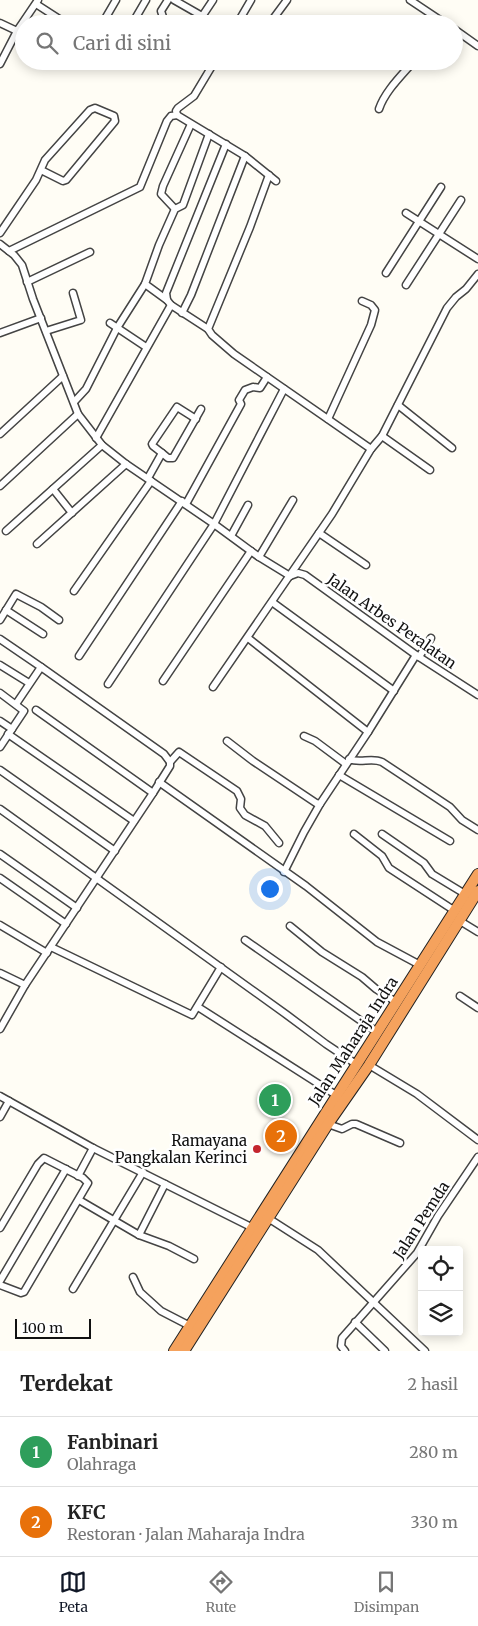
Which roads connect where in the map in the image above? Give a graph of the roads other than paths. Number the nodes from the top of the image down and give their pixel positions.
1 (116, 0) edge
2 (146, 0) edge
3 (168, 0) edge
4 (213, 0) edge
5 (251, 0) edge
6 (286, 0) edge
7 (410, 0) edge
8 (37, 2) edge
9 (28, 15) edge
10 (55, 15) edge
11 (107, 15) edge
12 (137, 15) edge
13 (162, 15) edge
14 (200, 15) edge
15 (203, 15) edge
16 (242, 15) edge
17 (276, 15) edge
18 (432, 15) edge
19 (0, 23) edge
20 (15, 30) edge
21 (15, 35) edge
22 (463, 35) edge
23 (478, 46) edge
24 (0, 64) edge
25 (210, 70) edge
26 (406, 70) edge
27 (379, 109) dead end
28 (177, 115) junction
29 (190, 124) junction
30 (209, 134) junction
31 (226, 144) junction
32 (245, 156) junction
33 (41, 170) junction
34 (269, 175) junction
35 (276, 181) dead end
36 (442, 186) dead end
37 (461, 200) dead end
38 (175, 209) junction
39 (406, 213) dead end
40 (419, 221) junction
41 (0, 233) edge
42 (439, 234) junction
43 (0, 244) edge
44 (8, 251) junction
45 (90, 252) dead end
46 (478, 259) edge
47 (386, 273) dead end
48 (478, 274) edge
49 (27, 282) junction
50 (145, 284) junction
51 (406, 285) dead end
52 (73, 293) dead end
53 (362, 301) dead end
54 (169, 302) junction
55 (182, 313) junction
56 (41, 318) junction
57 (110, 323) dead end
58 (117, 328) junction
59 (208, 329) junction
60 (46, 331) junction
61 (0, 332) edge
62 (146, 347) junction
63 (64, 376) junction
64 (267, 377) junction
65 (284, 390) junction
66 (74, 402) junction
67 (398, 405) junction
68 (201, 409) dead end
69 (78, 414) junction
70 (196, 419) junction
71 (328, 419) junction
72 (0, 434) edge
73 (382, 436) junction
74 (96, 438) junction
75 (102, 445) junction
76 (452, 448) dead end
77 (371, 450) junction
78 (162, 453) junction
79 (126, 464) junction
80 (430, 470) dead end
81 (150, 479) junction
82 (0, 486) edge
83 (54, 489) junction
84 (292, 500) dead end
85 (184, 503) junction
86 (248, 505) dead end
87 (72, 513) junction
88 (214, 524) junction
89 (6, 531) dead end
90 (319, 533) junction
91 (231, 536) junction
92 (37, 544) dead end
93 (251, 551) junction
94 (258, 557) junction
95 (366, 565) dead end
96 (290, 576) junction
97 (74, 591) dead end
98 (272, 602) junction
99 (6, 610) junction
100 (0, 620) edge
101 (59, 620) dead end
102 (43, 634) dead end
103 (248, 638) junction
104 (431, 638) dead end
105 (0, 639) edge
106 (78, 656) dead end
107 (418, 656) junction
108 (0, 665) edge
109 (41, 667) junction
110 (162, 680) dead end
111 (29, 684) junction
112 (108, 684) dead end
113 (213, 687) dead end
114 (394, 691) junction
115 (0, 693) edge
116 (478, 695) edge
117 (16, 704) junction
118 (36, 710) dead end
119 (0, 721) edge
120 (10, 731) junction
121 (368, 732) junction
122 (304, 736) dead end
123 (227, 741) dead end
124 (0, 747) edge
125 (348, 761) junction
126 (170, 762) junction
127 (0, 770) edge
128 (338, 775) junction
129 (159, 782) junction
130 (153, 793) junction
131 (320, 804) junction
132 (0, 809) edge
133 (134, 821) junction
134 (478, 830) edge
135 (354, 834) dead end
136 (382, 834) dead end
137 (450, 841) dead end
138 (279, 843) dead end
139 (115, 851) junction
140 (0, 854) edge
141 (284, 872) junction
142 (478, 874) edge
143 (0, 878) edge
144 (96, 879) junction
145 (478, 891) edge
146 (465, 894) junction
147 (77, 908) junction
148 (457, 916) junction
149 (66, 924) junction
150 (0, 925) edge
151 (290, 926) dead end
152 (478, 932) edge
153 (245, 940) dead end
154 (49, 950) junction
155 (420, 966) junction
156 (221, 968) junction
157 (0, 973) edge
158 (25, 986) junction
159 (460, 996) dead end
160 (396, 1002) junction
161 (198, 1007) junction
162 (478, 1008) edge
163 (3, 1016) edge
164 (0, 1029) edge
165 (377, 1032) junction
166 (356, 1064) junction
167 (369, 1066) junction
168 (336, 1095) junction
169 (0, 1096) edge
170 (9, 1102) junction
171 (0, 1117) edge
172 (328, 1124) junction
173 (478, 1140) edge
174 (400, 1143) dead end
175 (93, 1148) junction
176 (478, 1157) edge
177 (66, 1169) junction
178 (143, 1172) junction
179 (78, 1176) junction
180 (165, 1184) junction
181 (79, 1200) junction
182 (268, 1218) junction
183 (114, 1221) junction
184 (0, 1227) edge
185 (253, 1228) junction
186 (139, 1235) junction
187 (245, 1247) junction
188 (194, 1260) dead end
189 (134, 1277) dead end
190 (0, 1281) edge
191 (0, 1285) edge
192 (73, 1289) dead end
193 (374, 1302) junction
194 (356, 1322) junction
195 (190, 1326) junction
196 (174, 1351) edge
197 (184, 1351) edge
198 (345, 1351) edge
199 (386, 1351) edge
200 (426, 1351) edge

1 - 11 street
2 - 12 street
3 - 13 street
3 - 14 street
4 - 15 street
5 - 16 street
6 - 17 street
7 - 18 street
8 - 9 street
8 - 10 street
19 - 20 street
21 - 24 street
22 - 23 street
25 - 28 street
26 - 27 street
28 - 29 street
28 - 44 street
29 - 30 street
29 - 38 street
30 - 31 street
30 - 38 street
31 - 32 street
31 - 54 street
32 - 34 street
32 - 55 street
33 - 33 street
33 - 41 street
34 - 35 street
34 - 59 street
36 - 40 street
37 - 42 street
38 - 50 street
39 - 40 street
40 - 42 street
40 - 47 street
42 - 46 street
42 - 51 street
43 - 44 street, Jalan Arbes Peralatan
44 - 49 street, Jalan Arbes Peralatan
45 - 49 street
48 - 67 street
49 - 56 street, Jalan Arbes Peralatan
50 - 54 street
50 - 58 street
52 - 60 street
53 - 71 street
54 - 55 street
54 - 62 street
55 - 59 street
56 - 60 street, Jalan Arbes Peralatan
56 - 61 street
57 - 58 street
58 - 62 street
58 - 66 street
59 - 64 street
60 - 63 street, Jalan Arbes Peralatan
62 - 74 street
63 - 66 street, Jalan Arbes Peralatan
63 - 72 street
64 - 65 street
64 - 85 street
65 - 71 street
65 - 88 street
66 - 69 street, Jalan Arbes Peralatan
67 - 73 street
67 - 76 street
68 - 70 street
69 - 74 street, Jalan Arbes Peralatan
69 - 82 street
70 - 78 street
70 - 78 street
71 - 77 street
73 - 77 street
73 - 80 street
74 - 75 street, Jalan Arbes Peralatan
75 - 79 street, Jalan Arbes Peralatan
75 - 83 street
77 - 90 street
78 - 81 street
79 - 81 street, Jalan Arbes Peralatan
79 - 87 street
81 - 85 street, Jalan Arbes Peralatan
81 - 97 street
83 - 87 street
83 - 89 street
84 - 94 street
85 - 88 street, Jalan Arbes Peralatan
85 - 106 street
86 - 91 street
87 - 92 street
88 - 91 street, Jalan Arbes Peralatan
88 - 112 street
90 - 95 street
90 - 96 street
91 - 93 street, Jalan Arbes Peralatan
93 - 94 street, Jalan Arbes Peralatan
93 - 110 street
94 - 96 street, Jalan Arbes Peralatan
96 - 98 street
96 - 107 street, Jalan Arbes Peralatan
98 - 103 street
98 - 114 street
99 - 100 street
99 - 101 street
99 - 102 street
103 - 113 street
103 - 121 street
104 - 107 street
105 - 109 street
107 - 114 street
107 - 116 street, Jalan Arbes Peralatan
108 - 111 street
109 - 111 street
109 - 126 street
111 - 117 street
114 - 121 street
115 - 117 street
117 - 120 street
118 - 130 street
119 - 120 street
120 - 124 street
120 - 133 street
121 - 125 street
122 - 125 street
123 - 131 street
125 - 128 street
125 - 134 street
126 - 129 street
126 - 138 street
127 - 139 street
128 - 131 street
128 - 137 street
129 - 130 street
129 - 141 street
130 - 133 street
131 - 141 street
132 - 144 street
133 - 139 street
135 - 148 street
136 - 146 street
139 - 144 street
140 - 147 street
141 - 155 street
142 - 146 highway, Jalan Maharaja Indra
143 - 149 street
144 - 147 street
144 - 156 street
145 - 148 highway, Jalan Maharaja Indra
146 - 148 highway, Jalan Maharaja Indra
147 - 149 street
148 - 152 street
148 - 155 highway, Jalan Maharaja Indra
148 - 167 highway, Jalan Maharaja Indra
149 - 154 street
150 - 154 street
151 - 160 street
153 - 165 street
154 - 158 street
154 - 161 street
155 - 160 highway, Jalan Maharaja Indra
156 - 161 street
156 - 166 street
157 - 158 street
158 - 163 street
159 - 162 street
160 - 165 highway, Jalan Maharaja Indra
161 - 168 street
163 - 164 street
165 - 166 highway, Jalan Maharaja Indra
166 - 168 highway, Jalan Maharaja Indra
167 - 172 highway, Jalan Maharaja Indra
167 - 173 street
168 - 185 highway, Jalan Maharaja Indra
169 - 170 street
170 - 171 street
170 - 175 street
172 - 174 street
172 - 182 highway, Jalan Maharaja Indra
175 - 178 street
175 - 179 street
176 - 193 street, Jalan Pemda
177 - 179 street
177 - 184 street
177 - 190 street
178 - 180 street
178 - 183 street
179 - 181 street
180 - 185 street
180 - 186 street
181 - 183 street
181 - 191 street
182 - 187 highway, Jalan Maharaja Indra
182 - 193 street
183 - 186 street
183 - 192 street
185 - 187 highway, Jalan Maharaja Indra
186 - 188 street
187 - 195 highway, Jalan Maharaja Indra
187 - 197 highway, Jalan Maharaja Indra
189 - 195 street
193 - 194 street, Jalan Pemda
193 - 200 street
194 - 198 street, Jalan Pemda
194 - 199 street
195 - 196 highway, Jalan Maharaja Indra

